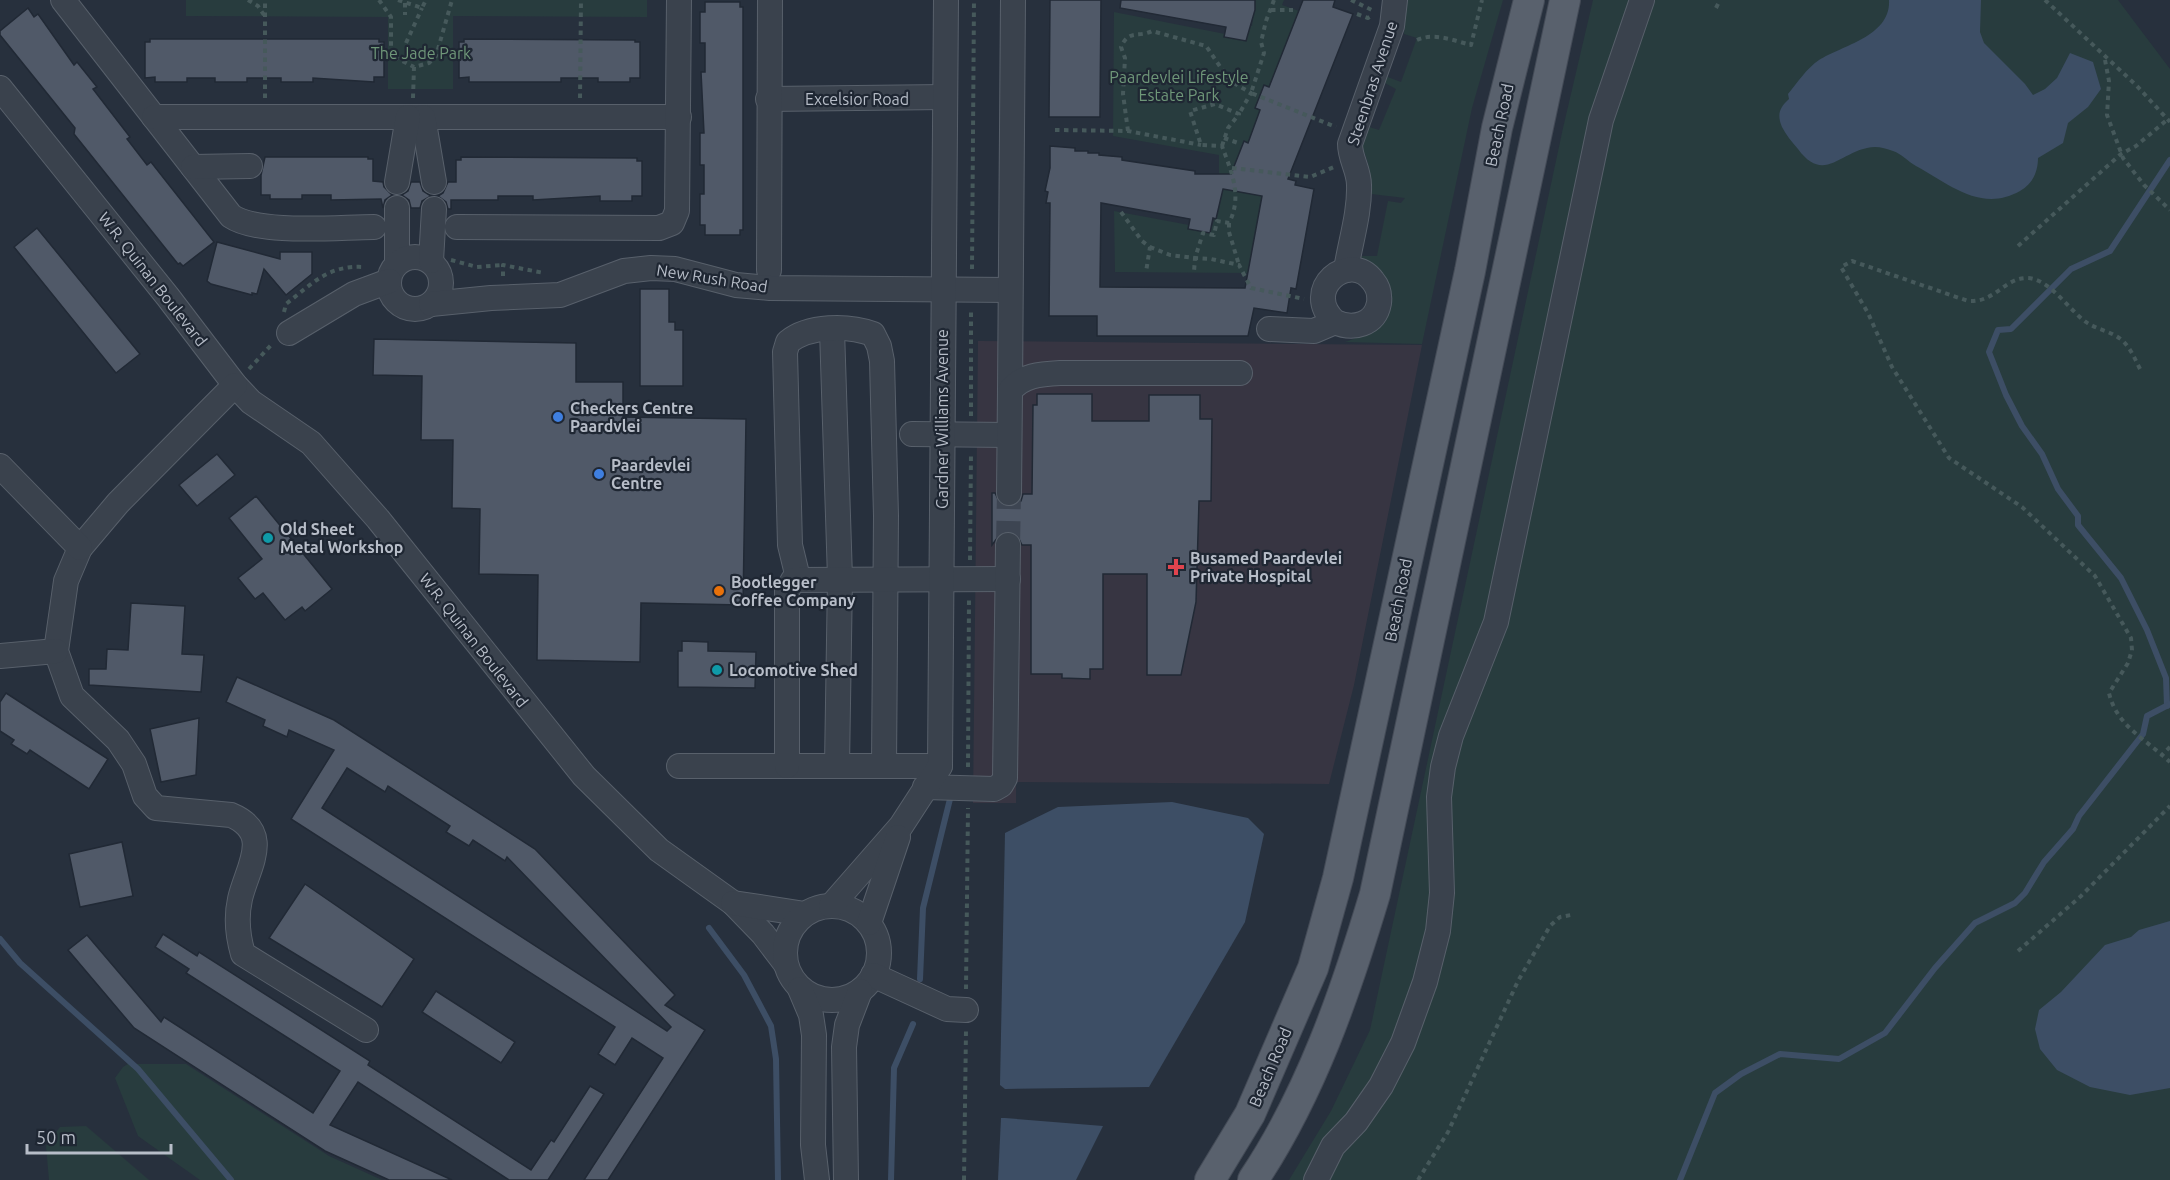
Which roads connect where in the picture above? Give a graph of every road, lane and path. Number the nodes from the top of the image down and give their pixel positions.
1 (63, 0) edge
2 (248, 0) edge
3 (265, 0) edge
4 (379, 0) edge
5 (398, 0) edge
6 (426, 0) edge
7 (452, 0) edge
8 (581, 0) edge
9 (679, 0) edge
10 (770, 0) edge
11 (945, 0) edge
12 (1013, 0) edge
13 (1274, 0) edge
14 (1482, 0) edge
15 (1529, 0) edge
16 (1565, 0) edge
17 (1642, 0) edge
18 (1720, 0) edge
19 (2045, 0) edge
20 (408, 2) edge
21 (1384, 6) edge
22 (422, 8) junction
23 (1716, 8) dead end
24 (1271, 10) junction
25 (1293, 10) dead end
26 (1357, 14) dead end
27 (405, 15) dead end
28 (264, 16) junction
29 (1417, 40) dead end
30 (406, 43) dead end
31 (2105, 59) junction
32 (414, 67) junction
33 (0, 87) edge
34 (1251, 93) junction
35 (945, 97) junction
36 (768, 99) junction
37 (1239, 114) junction
38 (154, 117) junction
39 (265, 117) junction
40 (415, 117) junction
41 (580, 117) junction
42 (679, 117) junction
43 (2169, 120) edge
44 (1055, 130) dead end
45 (1128, 131) junction
46 (1352, 134) junction
47 (1224, 138) junction
48 (1241, 144) dead end
49 (1201, 146) junction
50 (1222, 146) junction
51 (2121, 154) junction
52 (1351, 161) junction
53 (250, 166) dead end
54 (193, 167) junction
55 (1232, 168) junction
56 (397, 182) dead end
57 (434, 182) dead end
58 (397, 208) dead end
59 (434, 209) dead end
60 (2170, 210) edge
61 (1121, 212) dead end
62 (1229, 223) junction
63 (374, 227) dead end
64 (457, 227) dead end
65 (2018, 246) dead end
66 (1150, 247) junction
67 (1195, 258) junction
68 (1239, 265) junction
69 (769, 270) dead end
70 (1346, 270) junction
71 (436, 271) junction
72 (393, 272) junction
73 (1146, 272) dead end
74 (1194, 272) dead end
75 (943, 290) junction
76 (1011, 290) junction
77 (491, 298) junction
78 (1323, 301) junction
79 (399, 304) junction
80 (431, 304) junction
81 (335, 306) junction
82 (1335, 322) junction
83 (1269, 329) dead end
84 (832, 330) junction
85 (282, 338) joint
86 (2140, 369) dead end
87 (1240, 373) dead end
88 (235, 385) junction
89 (1010, 391) junction
90 (912, 434) dead end
91 (942, 434) junction
92 (1010, 435) junction
93 (0, 466) edge
94 (1009, 494) tunnel mouth
95 (1008, 544) tunnel mouth
96 (80, 548) junction
97 (798, 578) junction
98 (840, 578) junction
99 (886, 578) junction
100 (941, 578) junction
101 (1008, 579) junction
102 (56, 651) junction
103 (0, 656) edge
104 (2170, 747) edge
105 (2162, 755) junction
106 (2170, 762) edge
107 (679, 766) dead end
108 (787, 766) junction
109 (837, 766) junction
110 (884, 766) junction
111 (940, 766) junction
112 (925, 787) junction
113 (2170, 806) edge
114 (901, 826) junction
115 (733, 903) junction
116 (831, 906) junction
117 (805, 914) junction
118 (1571, 915) dead end
119 (868, 923) junction
120 (2018, 951) dead end
121 (785, 963) junction
122 (867, 983) junction
123 (800, 989) junction
124 (966, 1010) dead end
125 (366, 1030) dead end
126 (817, 1180) edge
127 (846, 1180) edge
128 (1210, 1180) edge
129 (1253, 1180) edge
130 (1316, 1180) edge
131 (1418, 1180) edge

1 - 38 street
2 - 28 path
3 - 28 path
4 - 32 path
5 - 20 path
6 - 22 path
7 - 32 path
8 - 41 path
9 - 42 street
10 - 36 street
11 - 35 street, Gardner Williams Avenue
12 - 76 street
13 - 24 path
14 - 29 path
15 - 128 main road, Beach Road
16 - 129 main road
17 - 130 street
18 - 23 path
19 - 31 path
20 - 22 path
20 - 27 path
21 - 26 path
21 - 46 street, Steenbras Avenue
22 - 30 path
24 - 25 path
24 - 34 path
28 - 39 path
31 - 43 path
31 - 51 path
32 - 40 path
33 - 88 street, W.R. Quinan Boulevard
34 - 37 path
34 - 45 path
34 - 46 path
35 - 36 street, Excelsior Road
35 - 75 street, Gardner Williams Avenue
36 - 69 street
37 - 47 path
37 - 49 path
38 - 39 street
38 - 54 street
39 - 40 street
40 - 41 street
40 - 56 street
40 - 57 street
41 - 42 street
42 - 64 street
43 - 51 path
44 - 45 path
45 - 49 path
46 - 52 street, Steenbras Avenue
47 - 48 path
47 - 50 path
49 - 50 path
50 - 55 path
51 - 60 path
51 - 65 path
52 - 55 path
52 - 70 street, Steenbras Avenue
53 - 54 street
54 - 63 street
55 - 62 path
58 - 72 street
59 - 71 street
61 - 66 path
62 - 67 path
62 - 68 path
66 - 67 path
66 - 73 path
67 - 68 path
67 - 74 path
68 - 78 path
70 - 78 street
70 - 82 street
71 - 72 street, New Rush Road
71 - 77 street, New Rush Road
71 - 80 street
72 - 79 street
72 - 81 street, New Rush Road
75 - 76 street, New Rush Road
75 - 77 street, New Rush Road
75 - 91 street, Gardner Williams Avenue
76 - 89 street
77 - 80 street, New Rush Road
78 - 82 street
79 - 80 street, New Rush Road
79 - 81 street, New Rush Road
81 - 85 street, New Rush Road
82 - 83 street
84 - 97 street
84 - 98 street
84 - 99 street
85 - 88 path
86 - 105 path
87 - 89 street
88 - 96 street
88 - 115 street, W.R. Quinan Boulevard
89 - 92 street
90 - 91 street
91 - 92 street
91 - 100 street, Gardner Williams Avenue
92 - 94 street
93 - 96 street
95 - 101 street
96 - 102 street
97 - 98 street
97 - 108 street
98 - 99 street
98 - 109 street
99 - 100 street
99 - 110 street
100 - 101 street
100 - 111 street, Gardner Williams Avenue
101 - 112 street
102 - 103 street
102 - 125 street
104 - 105 path
105 - 106 path
107 - 108 street
108 - 109 street
109 - 110 street
110 - 111 street
111 - 112 street
112 - 114 street
113 - 120 path
114 - 116 street
114 - 119 street
115 - 117 street, W.R. Quinan Boulevard
115 - 121 street, W.R. Quinan Boulevard
116 - 117 street, W.R. Quinan Boulevard
116 - 119 street
117 - 121 street
118 - 131 path
119 - 122 street
121 - 123 street, W.R. Quinan Boulevard
122 - 123 street
122 - 124 street
122 - 127 street
123 - 126 street, W.R. Quinan Boulevard

